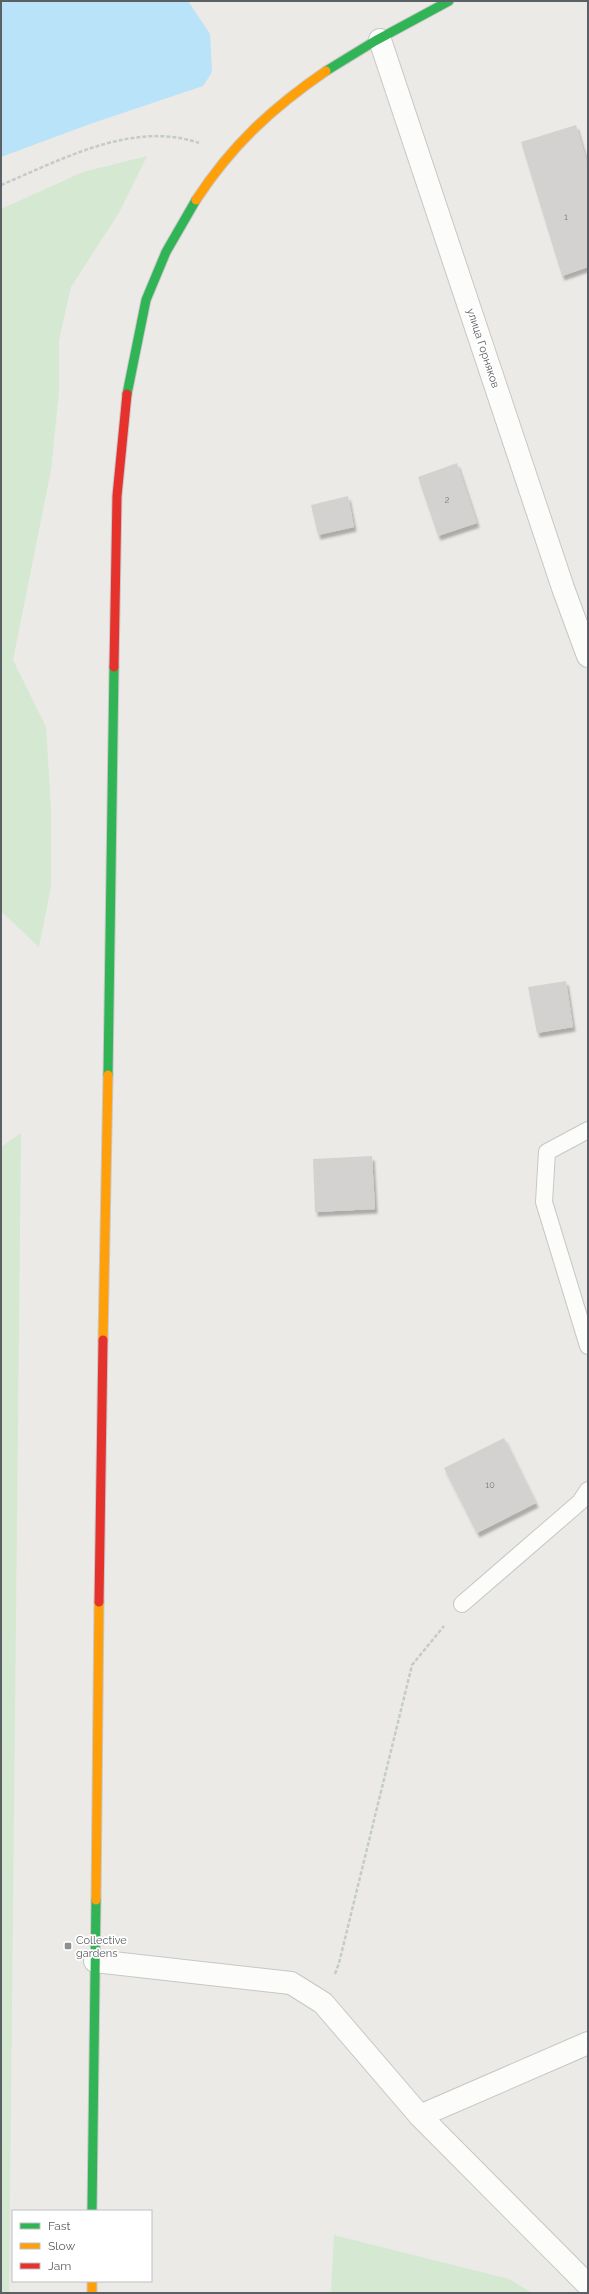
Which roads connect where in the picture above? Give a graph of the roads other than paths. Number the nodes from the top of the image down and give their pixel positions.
1 (449, 1) edge
2 (380, 40) junction
3 (588, 656) edge
4 (588, 1130) edge
5 (588, 1346) edge
6 (588, 1490) edge
7 (462, 1604) road end
8 (95, 1961) junction
9 (588, 2043) edge
10 (420, 2116) junction
11 (92, 2210) edge
12 (92, 2282) edge
13 (588, 2285) edge
14 (92, 2293) edge

1 - 2 main road
2 - 3 street, улица Горняков
2 - 8 main road
4 - 5 lane
6 - 7 lane
8 - 10 street
8 - 11 main road
9 - 10 street
10 - 13 street
12 - 14 main road

